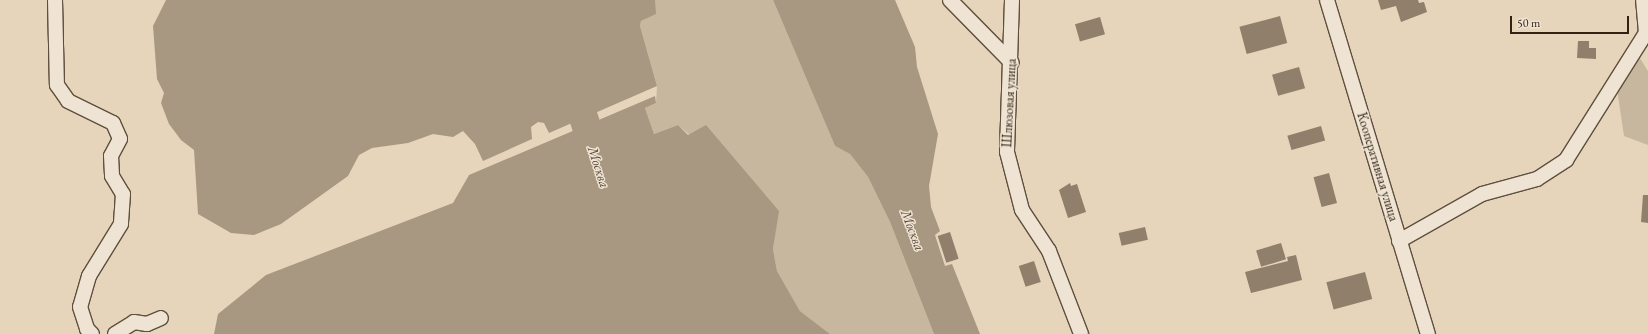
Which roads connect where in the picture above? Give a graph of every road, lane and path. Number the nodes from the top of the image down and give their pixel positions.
1 (55, 0) edge
2 (950, 0) edge
3 (1012, 0) edge
4 (1327, 0) edge
5 (1643, 0) edge
6 (1012, 63) junction
7 (1399, 241) junction
8 (161, 318) dead end
9 (92, 334) edge
10 (115, 334) edge
11 (1081, 334) edge
12 (1428, 334) edge

1 - 9 street
2 - 6 street
3 - 6 street, Шлюзовая улица
4 - 7 street, Кооперативная улица
5 - 7 street
6 - 11 street, Шлюзовая улица
7 - 12 street, Кооперативная улица
8 - 10 street

